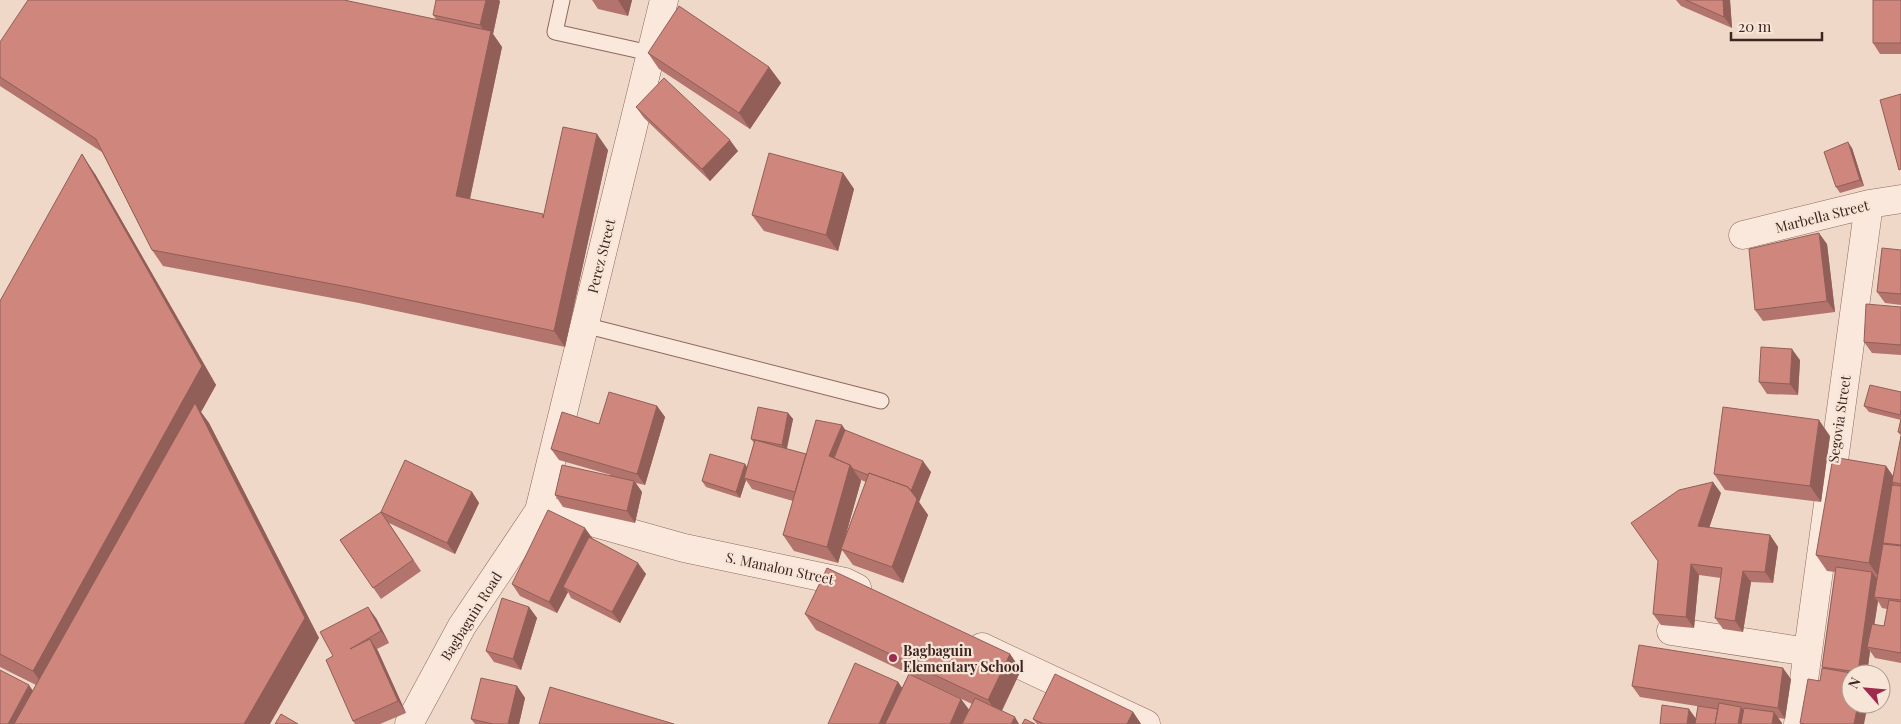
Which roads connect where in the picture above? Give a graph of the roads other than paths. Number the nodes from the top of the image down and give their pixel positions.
1 (562, 0) edge
2 (664, 0) edge
3 (650, 53) junction
4 (1901, 199) edge
5 (1869, 204) junction
6 (1743, 235) dead end
7 (584, 325) junction
8 (881, 401) dead end
9 (539, 511) junction
10 (881, 599) edge
11 (1670, 631) edge
12 (960, 636) edge
13 (1808, 652) junction
14 (409, 724) edge
15 (1146, 724) edge
16 (1798, 724) edge

1 - 3 lane
2 - 3 street, Perez Street
3 - 7 street, Perez Street
4 - 5 street, Marbella Street
5 - 6 street, Marbella Street
5 - 13 street, Segovia Street
7 - 8 lane
7 - 9 street, Perez Street
9 - 10 street, S. Manalon Street
9 - 14 street, Bagbaguin Road
11 - 13 street
12 - 15 street
13 - 16 street, Segovia Street

